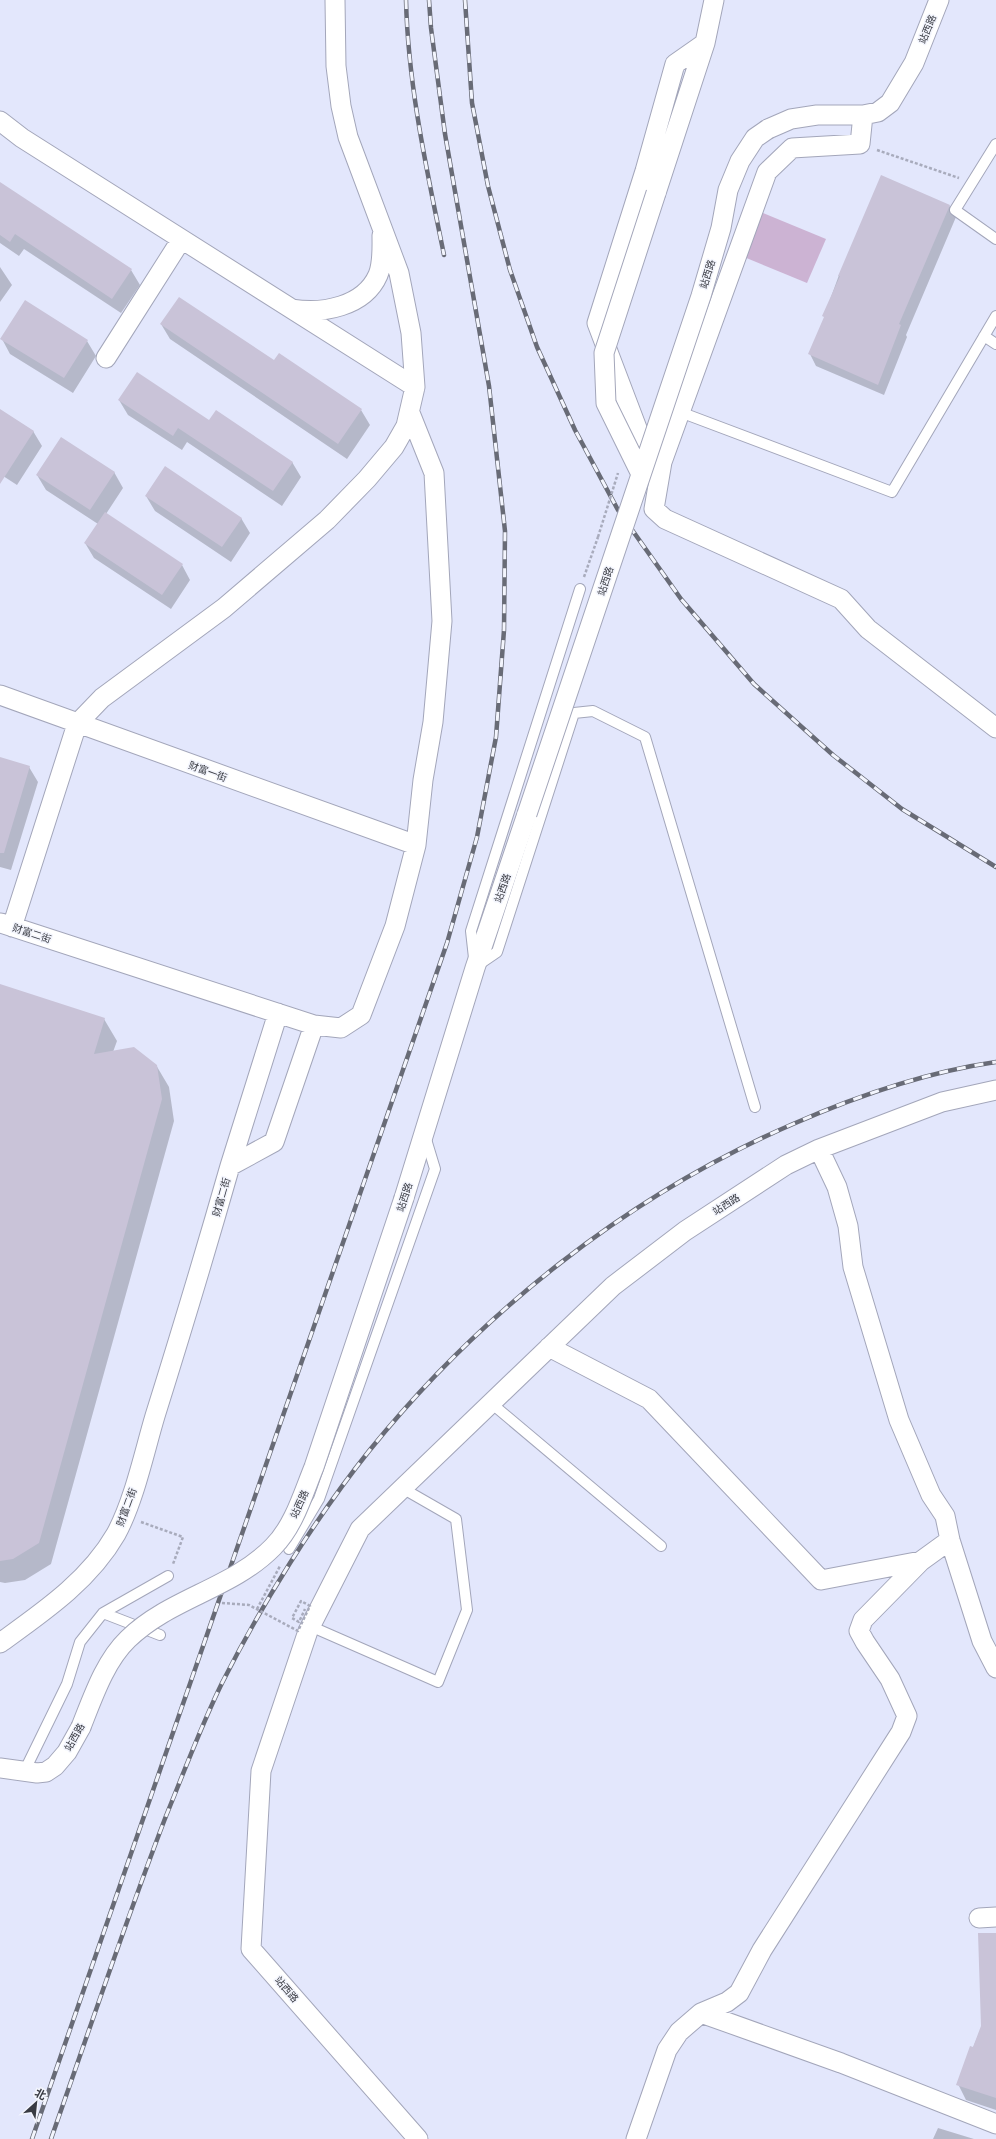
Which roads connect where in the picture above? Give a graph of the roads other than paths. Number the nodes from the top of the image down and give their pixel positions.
1 (335, 0) edge
2 (714, 0) edge
3 (939, 0) edge
4 (705, 43) junction
5 (862, 115) junction
6 (0, 121) edge
7 (0, 132) edge
8 (22, 138) junction
9 (996, 144) edge
10 (382, 226) junction
11 (996, 239) edge
12 (182, 240) junction
13 (289, 308) junction
14 (996, 316) edge
15 (984, 336) junction
16 (996, 344) edge
17 (106, 358) dead end
18 (415, 387) junction
19 (680, 412) junction
20 (410, 413) junction
21 (640, 472) junction
22 (659, 486) junction
23 (580, 589) road end
24 (0, 695) edge
25 (76, 724) junction
26 (996, 728) edge
27 (416, 845) junction
28 (6, 925) edge
29 (475, 968) junction
30 (278, 1013) junction
31 (314, 1025) junction
32 (996, 1090) edge
33 (756, 1107) dead end
34 (424, 1134) junction
35 (819, 1149) junction
36 (230, 1166) junction
37 (549, 1347) junction
38 (491, 1403) junction
39 (402, 1488) junction
40 (950, 1540) junction
41 (660, 1546) dead end
42 (289, 1549) road end
43 (921, 1561) junction
44 (168, 1576) road end
45 (103, 1613) junction
46 (308, 1617) junction
47 (160, 1635) dead end
48 (0, 1643) edge
49 (996, 1668) edge
50 (0, 1755) edge
51 (0, 1768) edge
52 (25, 1770) junction
53 (701, 2013) junction
54 (996, 2124) edge
55 (418, 2139) edge
56 (636, 2139) edge

1 - 10 street
2 - 4 street
3 - 5 street, 站西路
4 - 21 street, bridge
4 - 22 street
5 - 19 street
5 - 21 street, 站西路, bridge
6 - 8 street
7 - 8 street
8 - 12 street
9 - 11 lane
10 - 13 street
10 - 18 street
12 - 13 street
12 - 17 street
13 - 18 street
14 - 15 lane
15 - 16 lane
15 - 19 lane
18 - 20 street
19 - 22 street
20 - 25 street
20 - 27 street
21 - 29 street, 站西路, bridge
22 - 26 street
23 - 29 lane
24 - 25 street, 财富一街
25 - 27 street, 财富一街
25 - 28 street
27 - 31 street
28 - 30 street, 财富二街
29 - 33 lane
29 - 34 street, 站西路
30 - 31 street, 财富二街
30 - 36 street
31 - 36 street, 财富二街
32 - 35 street, 站西路
34 - 42 lane
34 - 52 street, 站西路, bridge
35 - 37 street, 站西路
35 - 40 street
36 - 48 street, 财富二街
37 - 38 street, 站西路
37 - 43 street
38 - 39 street, 站西路
38 - 41 lane
39 - 46 street, 站西路
39 - 46 lane
40 - 43 street
40 - 49 street
43 - 53 street
44 - 45 lane
45 - 47 lane
45 - 52 lane
46 - 55 street, 站西路
50 - 52 street, 站西路
51 - 52 street, 站西路
53 - 54 street
53 - 56 street

